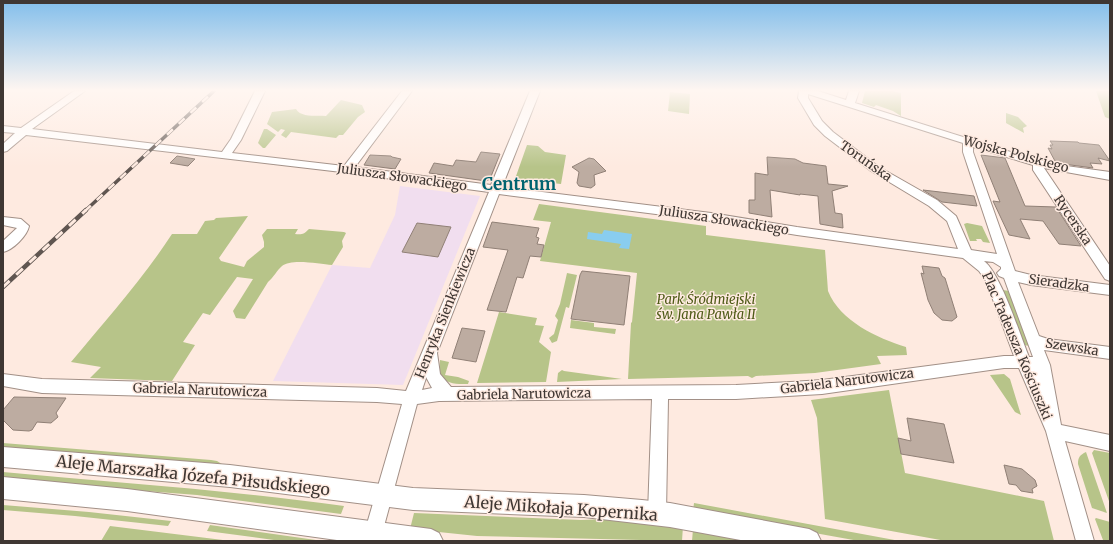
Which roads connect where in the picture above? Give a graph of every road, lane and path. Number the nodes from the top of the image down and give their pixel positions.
1 (45, 116) edge
2 (254, 116) edge
3 (388, 116) edge
4 (525, 116) edge
5 (813, 116) edge
6 (888, 116) edge
7 (3, 129) edge
8 (23, 132) junction
9 (968, 142) junction
10 (3, 149) edge
11 (230, 156) junction
12 (1038, 163) junction
13 (347, 170) junction
14 (1110, 176) edge
15 (496, 190) junction
16 (3, 222) edge
17 (3, 248) edge
18 (967, 255) junction
19 (981, 265) junction
20 (1007, 269) junction
21 (1110, 276) edge
22 (1110, 290) edge
23 (1034, 340) junction
24 (431, 350) junction
25 (1110, 353) edge
26 (1024, 363) junction
27 (1043, 365) junction
28 (3, 380) edge
29 (660, 392) junction
30 (448, 394) junction
31 (411, 398) junction
32 (1054, 431) junction
33 (1110, 443) edge
34 (3, 457) edge
35 (3, 488) edge
36 (384, 495) junction
37 (657, 514) junction
38 (372, 537) edge
39 (432, 541) edge
40 (809, 541) edge
41 (1085, 541) edge

1 - 8 street
2 - 11 street
3 - 13 street
4 - 15 street, Henryka Sienkiewicza
5 - 18 street, Toruńska
6 - 9 street, Wojska Polskiego
7 - 8 street, Juliusza Słowackiego
8 - 10 street
8 - 11 street, Juliusza Słowackiego
9 - 12 street, Wojska Polskiego
9 - 20 street, Plac Tadeusza Kościuszki
11 - 13 street, Juliusza Słowackiego
12 - 14 street, Wojska Polskiego
12 - 21 street, Rycerska
13 - 15 street, Juliusza Słowackiego
15 - 18 street, Juliusza Słowackiego
15 - 24 street, Henryka Sienkiewicza
16 - 17 street
18 - 19 street, Plac Tadeusza Kościuszki
18 - 20 street, Plac Tadeusza Kościuszki
19 - 20 street, Plac Tadeusza Kościuszki
19 - 26 street, Plac Tadeusza Kościuszki
20 - 22 street, Sieradzka
20 - 23 street, Plac Tadeusza Kościuszki
23 - 25 street, Szewska
23 - 27 street, Plac Tadeusza Kościuszki
24 - 30 street
24 - 31 street, Henryka Sienkiewicza
26 - 27 street, Gabriela Narutowicza
26 - 29 street, Gabriela Narutowicza
26 - 32 street, Plac Tadeusza Kościuszki
27 - 32 street, Plac Tadeusza Kościuszki
28 - 31 street, Gabriela Narutowicza
29 - 30 street, Gabriela Narutowicza
29 - 37 street
30 - 31 street, Gabriela Narutowicza
31 - 36 street, Henryka Sienkiewicza
32 - 33 street
32 - 41 street
34 - 36 main road, Aleje Marszałka Józefa Piłsudskiego
35 - 38 main road
36 - 37 main road, Aleje Mikołaja Kopernika
36 - 38 street, Henryka Sienkiewicza
37 - 40 main road, Aleje Mikołaja Kopernika
38 - 39 main road

